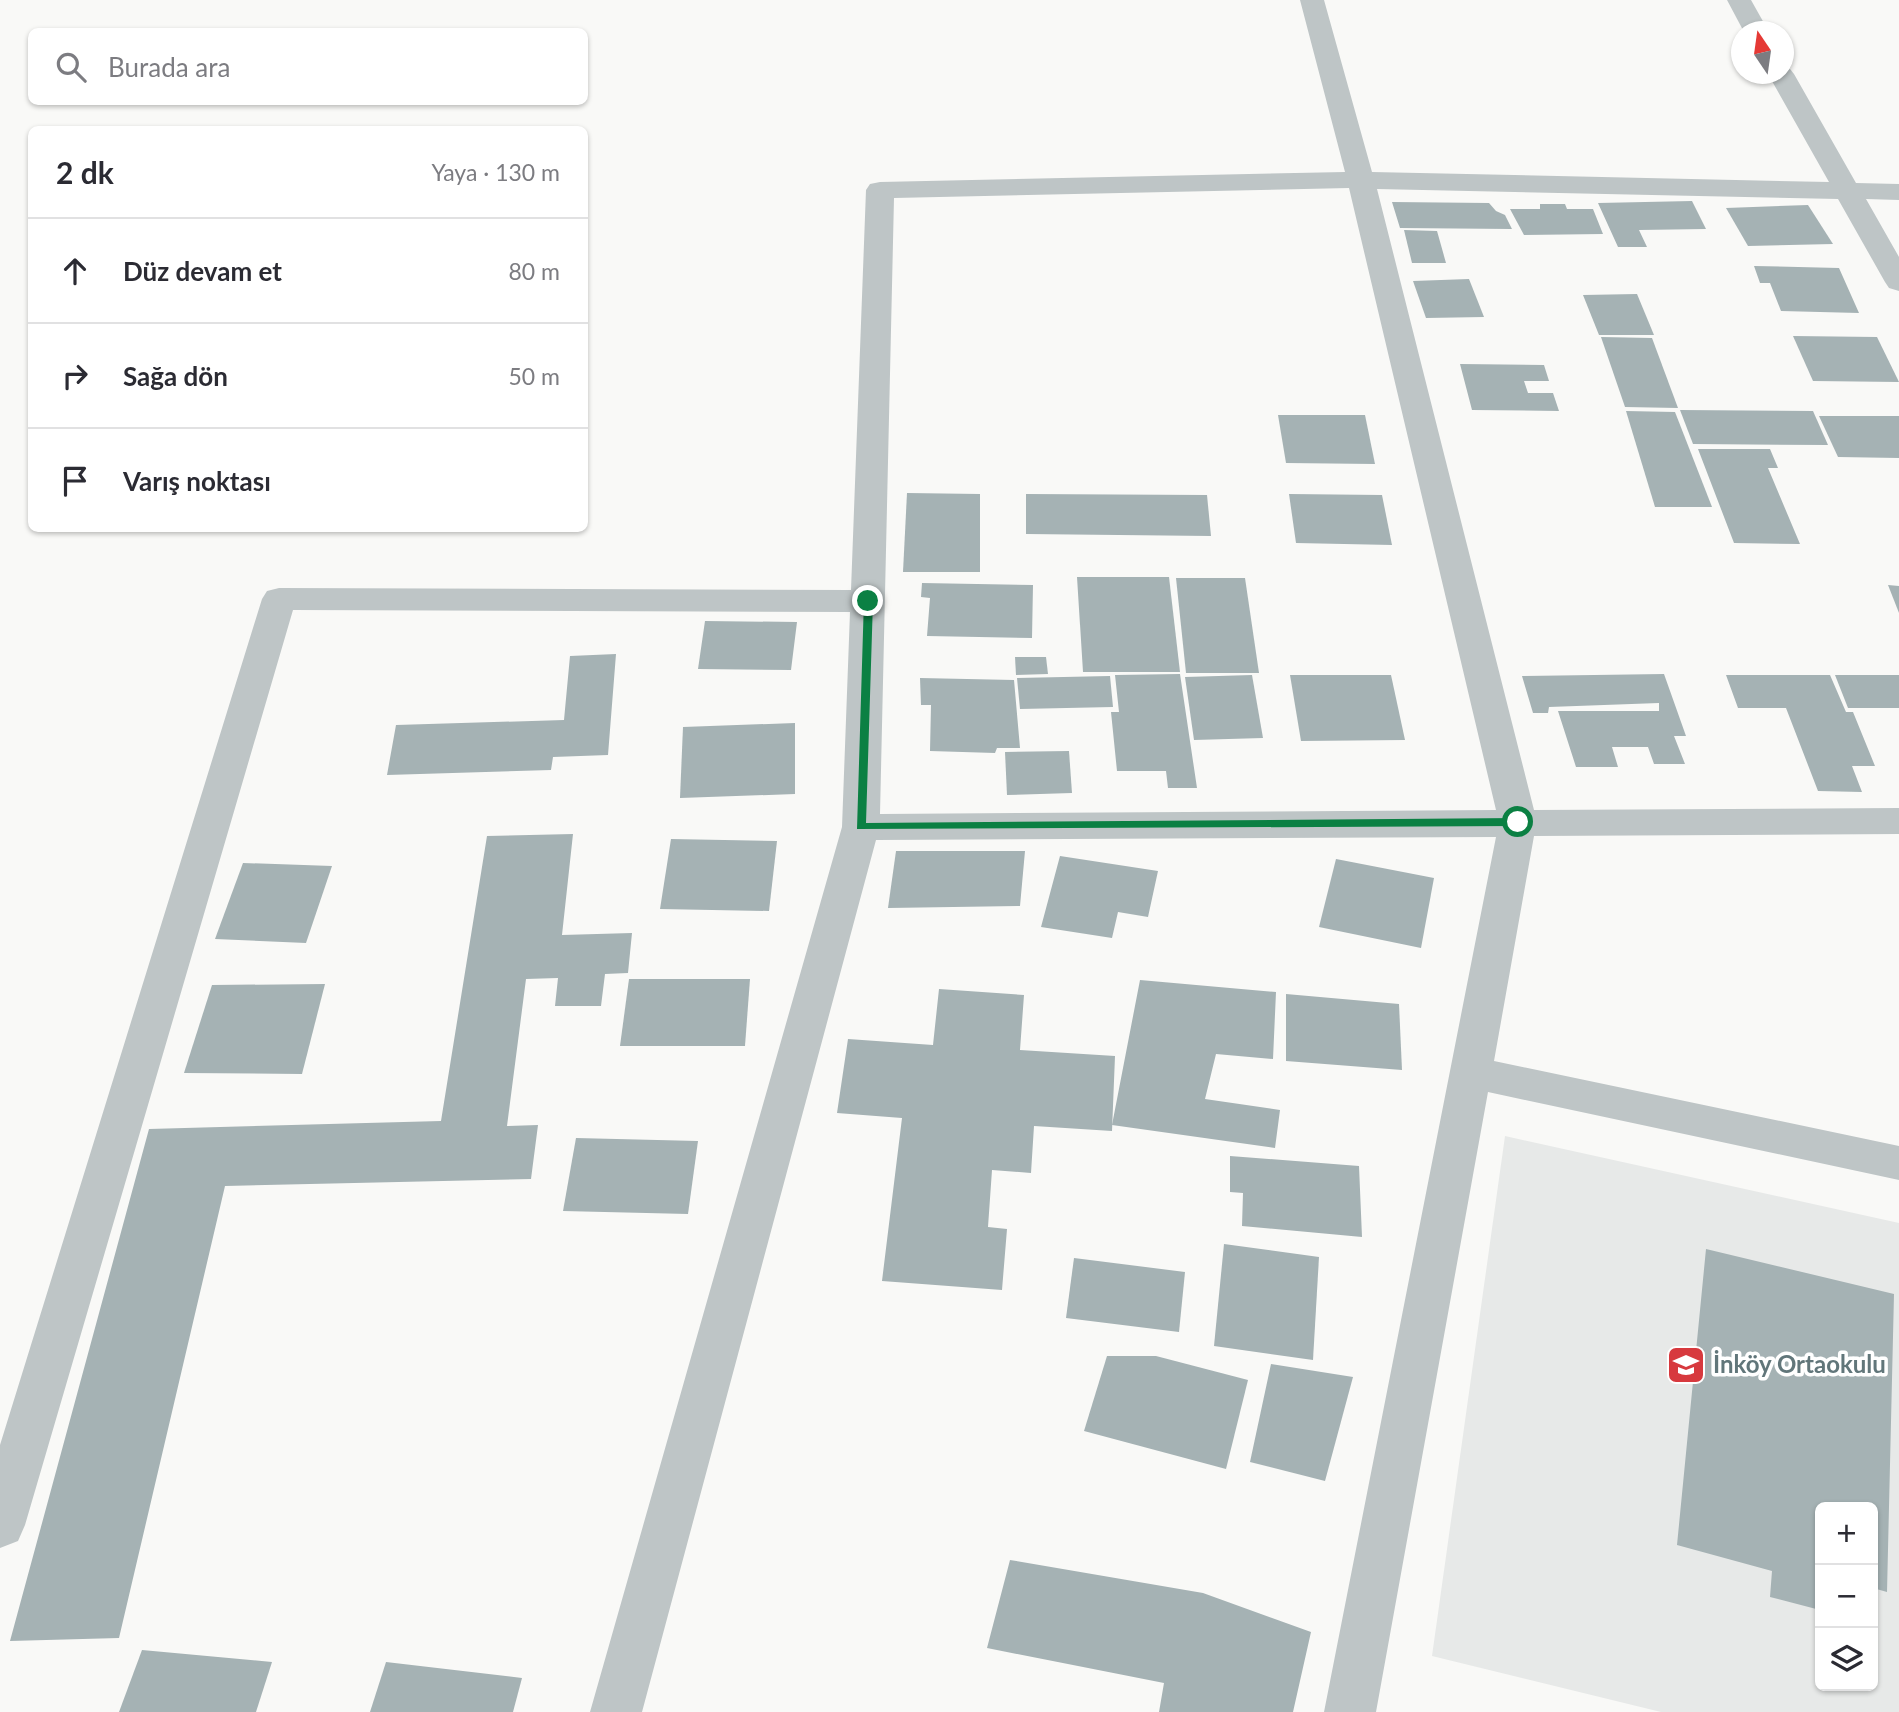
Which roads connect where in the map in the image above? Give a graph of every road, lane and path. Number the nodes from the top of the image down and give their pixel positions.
1 (1312, 0) edge
2 (1740, 0) edge
3 (1751, 21) edge
4 (1787, 84) edge
5 (1361, 180) junction
6 (1849, 192) junction
7 (1899, 192) edge
8 (1899, 282) edge
9 (868, 601) junction
10 (1899, 821) edge
11 (1518, 822) junction
12 (861, 827) junction
13 (1471, 1072) junction
14 (1899, 1163) edge
15 (0, 1525) edge
16 (616, 1712) edge
17 (1350, 1712) edge

1 - 5 street
2 - 3 street
4 - 6 street
5 - 6 street
5 - 9 street
5 - 11 street
6 - 7 street
6 - 8 street
9 - 12 street
9 - 15 street
10 - 11 street
11 - 12 street
11 - 13 street
12 - 16 street
13 - 14 street
13 - 17 street

